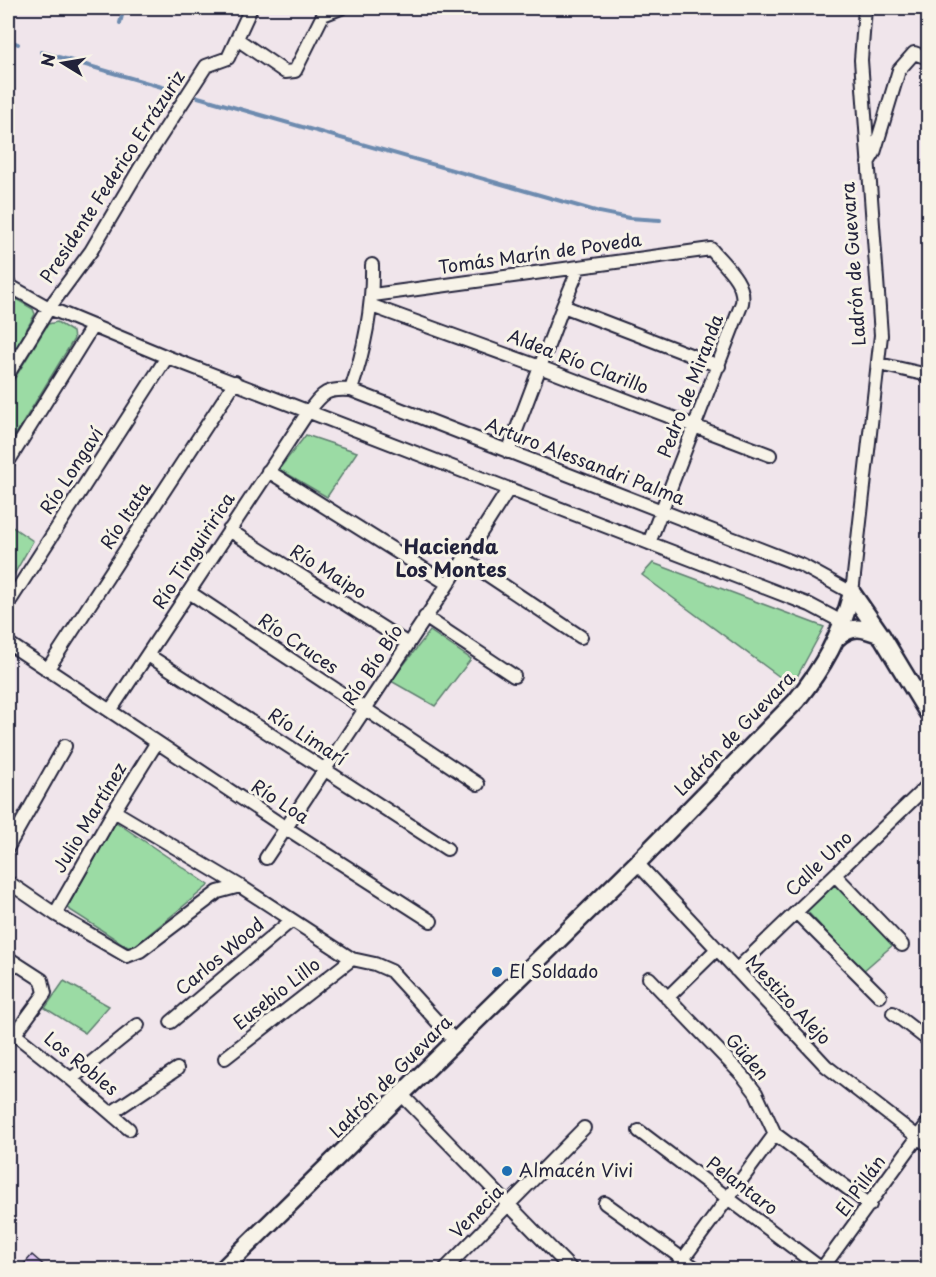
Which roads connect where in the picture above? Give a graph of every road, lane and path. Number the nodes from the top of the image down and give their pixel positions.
1 (251, 8) edge
2 (341, 8) edge
3 (865, 8) edge
4 (324, 11) edge
5 (237, 39) junction
6 (928, 58) edge
7 (867, 165) junction
8 (711, 249) joint
9 (372, 265) dead end
10 (579, 268) junction
11 (8, 285) edge
12 (372, 300) junction
13 (563, 306) junction
14 (49, 308) junction
15 (92, 327) junction
16 (167, 357) junction
17 (879, 364) junction
18 (540, 366) junction
19 (719, 366) junction
20 (8, 370) edge
21 (928, 375) edge
22 (235, 382) junction
23 (351, 390) junction
24 (308, 412) junction
25 (694, 426) junction
26 (508, 452) junction
27 (770, 455) dead end
28 (8, 462) edge
29 (268, 471) junction
30 (508, 490) junction
31 (662, 511) junction
32 (229, 530) junction
33 (650, 543) junction
34 (464, 559) junction
35 (448, 584) junction
36 (189, 592) junction
37 (852, 593) junction
38 (8, 604) edge
39 (426, 618) junction
40 (840, 631) junction
41 (881, 635) junction
42 (581, 637) dead end
43 (8, 644) edge
44 (408, 644) junction
45 (148, 654) junction
46 (47, 670) junction
47 (514, 675) dead end
48 (364, 710) junction
49 (928, 710) edge
50 (110, 711) junction
51 (157, 742) junction
52 (65, 746) dead end
53 (324, 770) junction
54 (478, 784) dead end
55 (928, 785) edge
56 (114, 811) junction
57 (286, 828) junction
58 (8, 847) edge
59 (447, 849) dead end
60 (266, 858) dead end
61 (637, 863) junction
62 (835, 875) junction
63 (8, 882) edge
64 (240, 886) junction
65 (796, 912) junction
66 (55, 914) junction
67 (292, 920) junction
68 (431, 921) dead end
69 (902, 945) dead end
70 (716, 950) junction
71 (8, 958) edge
72 (352, 959) junction
73 (736, 970) junction
74 (649, 978) dead end
75 (880, 996) dead end
76 (667, 998) junction
77 (892, 1013) dead end
78 (171, 1022) dead end
79 (138, 1025) dead end
80 (11, 1032) edge
81 (454, 1040) junction
82 (928, 1040) edge
83 (225, 1058) dead end
84 (177, 1069) dead end
85 (71, 1079) junction
86 (402, 1095) junction
87 (111, 1113) junction
88 (928, 1123) edge
89 (584, 1128) dead end
90 (129, 1129) dead end
91 (639, 1131) dead end
92 (775, 1134) junction
93 (923, 1141) edge
94 (727, 1198) junction
95 (605, 1203) dead end
96 (509, 1205) junction
97 (870, 1205) junction
98 (683, 1258) junction
99 (222, 1269) edge
100 (444, 1269) edge
101 (572, 1269) edge
102 (675, 1269) edge
103 (698, 1269) edge
104 (822, 1269) edge

1 - 5 street, Presidente Federico Errázuriz
2 - 4 street
3 - 7 street, Ladrón de Guevara
4 - 5 street
5 - 14 street, Presidente Federico Errázuriz
6 - 7 street
7 - 17 street, Ladrón de Guevara
8 - 10 street, Tomás Marín de Poveda
8 - 19 street, Pedro de Miranda
9 - 12 street
10 - 12 street, Tomás Marín de Poveda
10 - 13 street
11 - 14 street
12 - 18 street, Aldea Río Clarillo
12 - 23 street
13 - 18 street
13 - 19 street
14 - 15 street
14 - 20 street, Presidente Federico Errázuriz
15 - 16 street
15 - 28 street
16 - 22 street
16 - 38 street, Río Longaví
17 - 21 street
17 - 37 street, Ladrón de Guevara
18 - 25 street, Aldea Río Clarillo
18 - 26 street
19 - 25 street, Pedro de Miranda
22 - 24 street
22 - 46 street, Río Itata
23 - 24 street
23 - 26 street, Arturo Alessandri Palma
24 - 29 street, Río Tinguiririca
24 - 30 street
25 - 27 street, Aldea Río Clarillo
25 - 31 street, Pedro de Miranda
26 - 31 street, Arturo Alessandri Palma
29 - 32 street, Río Tinguiririca
29 - 35 street
30 - 33 street
30 - 34 street, Río Bío Bío
31 - 33 street, Pedro de Miranda
31 - 37 street, Arturo Alessandri Palma
32 - 36 street, Río Tinguiririca
32 - 44 street, Río Maipo
33 - 40 street
34 - 35 street, Río Bío Bío
34 - 42 street
35 - 39 street, Río Bío Bío
36 - 45 street, Río Tinguiririca
36 - 48 street, Río Cruces
37 - 40 main road, Ladrón de Guevara
37 - 41 main road
39 - 44 street, Río Bío Bío
39 - 47 street
40 - 41 main road
40 - 61 main road, Ladrón de Guevara
41 - 49 main road
43 - 46 street, Río Loa
44 - 48 street, Río Bío Bío
45 - 50 street, Río Tinguiririca
45 - 53 street, Río Limarí
46 - 50 street, Río Loa
48 - 53 street, Río Bío Bío
48 - 54 street, Río Cruces
50 - 51 street, Río Loa
51 - 56 street, Julio Martínez
51 - 57 street, Río Loa
52 - 58 street
53 - 57 street, Río Bío Bío
53 - 59 street, Río Limarí
55 - 62 street, Calle Uno
56 - 64 street
56 - 66 street, Julio Martínez
57 - 60 street, Río Bío Bío
57 - 68 street, Río Loa
61 - 70 street, Mestizo Alejo
61 - 81 main road, Ladrón de Guevara
62 - 65 street, Calle Uno
62 - 69 street
63 - 66 street
64 - 66 street
64 - 67 street
65 - 73 street, Calle Uno
65 - 75 street
67 - 72 street
67 - 78 street, Carlos Wood
70 - 73 street, Mestizo Alejo
70 - 76 street
71 - 80 street
72 - 81 street
72 - 83 street, Eusebio Lillo
73 - 93 street, Mestizo Alejo
74 - 76 street, Güden
76 - 92 street, Güden
77 - 82 street
79 - 85 street
80 - 85 street, Los Robles
81 - 86 main road, Ladrón de Guevara
84 - 87 street
85 - 87 street, Los Robles
86 - 96 street
86 - 99 main road, Ladrón de Guevara
87 - 90 street, Los Robles
88 - 93 street, El Pillán
89 - 96 street, Venecia
91 - 94 street, Pelantaro
92 - 94 street
92 - 97 street, Güden
93 - 97 street, El Pillán
94 - 98 street
94 - 104 street, Pelantaro
95 - 98 street
96 - 100 street, Venecia
96 - 101 street
97 - 104 street, El Pillán
98 - 102 street
98 - 103 street

